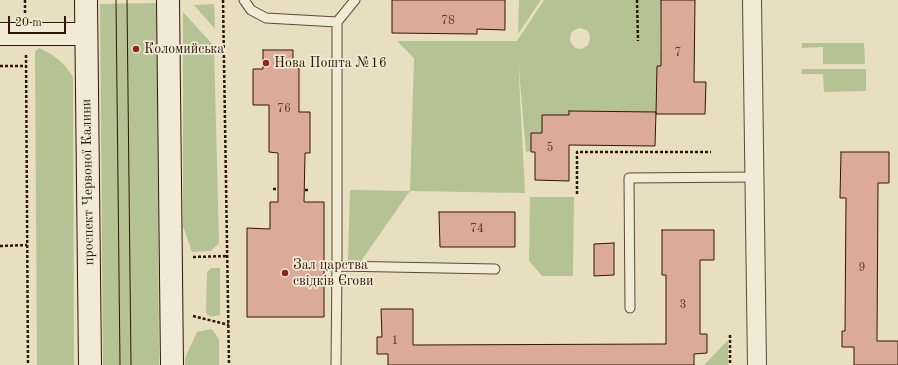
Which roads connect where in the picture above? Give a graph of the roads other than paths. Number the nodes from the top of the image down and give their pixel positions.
1 (86, 0) edge
2 (168, 0) edge
3 (244, 0) edge
4 (355, 0) edge
5 (752, 0) edge
6 (337, 22) junction
7 (0, 34) edge
8 (86, 34) junction
9 (754, 177) junction
10 (337, 266) junction
11 (495, 269) dead end
12 (630, 308) dead end
13 (90, 365) edge
14 (172, 365) edge
15 (336, 365) edge
16 (757, 365) edge

1 - 8 main road, проспект Червоної Калини
2 - 14 main road
3 - 6 lane
4 - 6 lane
5 - 9 street
6 - 10 lane
7 - 8 main road
8 - 13 main road, проспект Червоної Калини
9 - 12 lane
9 - 16 street
10 - 11 lane
10 - 15 lane

